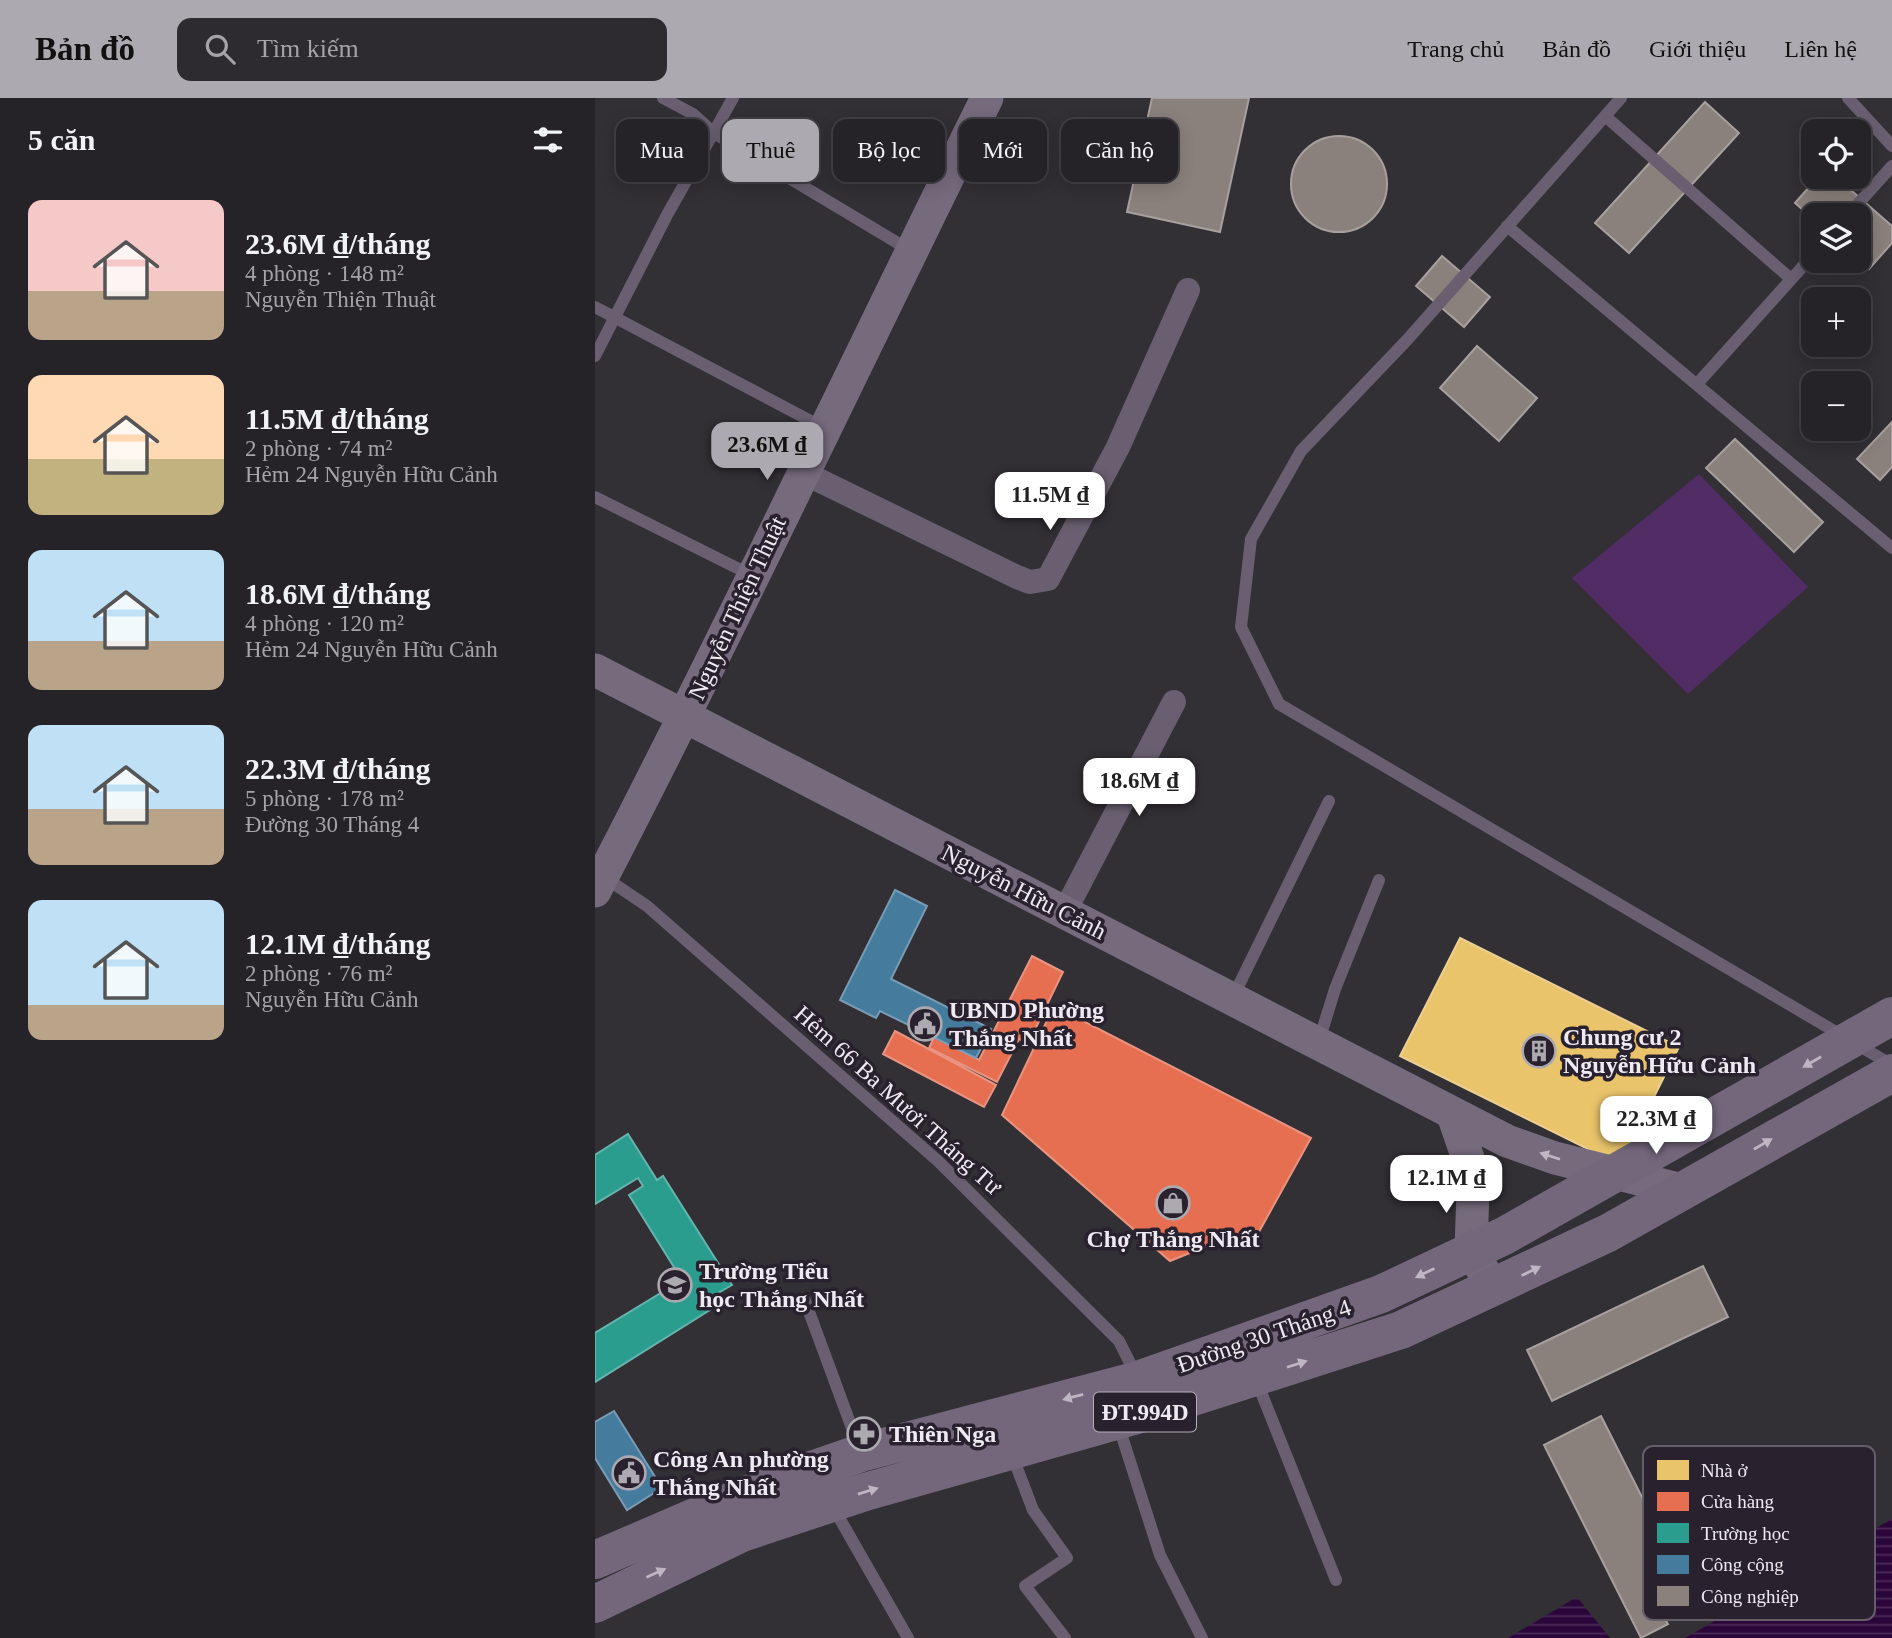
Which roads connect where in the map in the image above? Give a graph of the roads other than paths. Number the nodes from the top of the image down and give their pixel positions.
1 (663, 98) edge
2 (733, 98) edge
3 (987, 98) edge
4 (1621, 98) edge
5 (1848, 98) edge
6 (1605, 116) junction
7 (714, 133) junction
8 (1892, 146) edge
9 (1892, 166) edge
10 (1859, 203) edge
11 (1507, 226) junction
12 (911, 252) junction
13 (1801, 268) edge
14 (1791, 279) junction
15 (1188, 290) dead end
16 (595, 307) edge
17 (615, 317) junction
18 (595, 356) edge
19 (1697, 384) junction
20 (824, 429) junction
21 (802, 472) junction
22 (595, 497) edge
23 (1892, 548) edge
24 (751, 575) junction
25 (595, 670) edge
26 (1174, 702) dead end
27 (685, 717) junction
28 (1329, 801) dead end
29 (1379, 880) dead end
30 (599, 883) edge
31 (1064, 913) junction
32 (1231, 999) junction
33 (1892, 1016) edge
34 (1851, 1040) junction
35 (1318, 1045) junction
36 (1892, 1065) edge
37 (1892, 1073) edge
38 (1453, 1115) junction
39 (1616, 1174) junction
40 (1682, 1190) junction
41 (1471, 1250) junction
42 (1494, 1289) junction
43 (804, 1297) dead end
44 (1256, 1377) junction
45 (1138, 1380) junction
46 (1117, 1421) junction
47 (1010, 1451) junction
48 (861, 1453) junction
49 (831, 1503) junction
50 (719, 1525) junction
51 (595, 1560) edge
52 (1336, 1580) dead end
53 (595, 1604) edge
54 (908, 1638) edge
55 (1065, 1638) edge
56 (1202, 1638) edge

1 - 7 lane
2 - 7 lane
3 - 12 street, Nguyễn Thiện Thuật
4 - 6 lane
5 - 8 lane
6 - 11 lane
6 - 14 lane
7 - 12 lane
7 - 17 lane
9 - 10 lane
11 - 19 lane
11 - 34 lane
12 - 20 street, Nguyễn Thiện Thuật
13 - 14 lane
14 - 19 lane
15 - 21 street
16 - 17 lane
17 - 18 lane
17 - 20 lane
19 - 23 lane
20 - 21 street, Nguyễn Thiện Thuật
21 - 24 street, Nguyễn Thiện Thuật
22 - 24 lane
24 - 27 street, Nguyễn Thiện Thuật
25 - 27 street, Nguyễn Hữu Cảnh
26 - 31 street
27 - 30 street, Nguyễn Thiện Thuật
27 - 31 street, Nguyễn Hữu Cảnh
28 - 32 lane
29 - 35 lane
30 - 45 lane, Hẻm 66 Ba Mươi Tháng Tư
31 - 32 street, Nguyễn Hữu Cảnh
32 - 35 street, Nguyễn Hữu Cảnh
33 - 34 main road, Đường 30 Tháng 4
34 - 36 lane
34 -> 39 main road, Đường 30 Tháng 4
35 - 38 street, Nguyễn Hữu Cảnh
40 -> 37 main road, Đường 30 Tháng 4 / ĐT.994D
39 -> 38 street, Nguyễn Hữu Cảnh
38 - 41 street
39 - 40 street, Nguyễn Hữu Cảnh
39 - 41 main road, Đường 30 Tháng 4 / ĐT.994D
42 -> 40 main road, Đường 30 Tháng 4 / ĐT.994D
41 - 42 street
41 -> 45 main road, Đường 30 Tháng 4 / ĐT.994D
44 -> 42 main road, Đường 30 Tháng 4 / ĐT.994D
43 - 48 lane
44 - 46 main road, Đường 30 Tháng 4 / ĐT.994D
44 - 52 lane
45 -> 48 main road, Đường 30 Tháng 4 / ĐT.994D
46 - 47 main road, Đường 30 Tháng 4 / ĐT.994D
46 - 56 lane
49 -> 47 main road, Đường 30 Tháng 4 / ĐT.994D
47 - 55 lane
48 - 50 main road, Đường 30 Tháng 4 / ĐT.994D
49 - 50 main road, Đường 30 Tháng 4 / ĐT.994D
49 - 54 lane
50 - 51 main road, Đường 30 Tháng 4 / ĐT.994D
53 -> 50 main road, Đường 30 Tháng 4 / ĐT.994D

